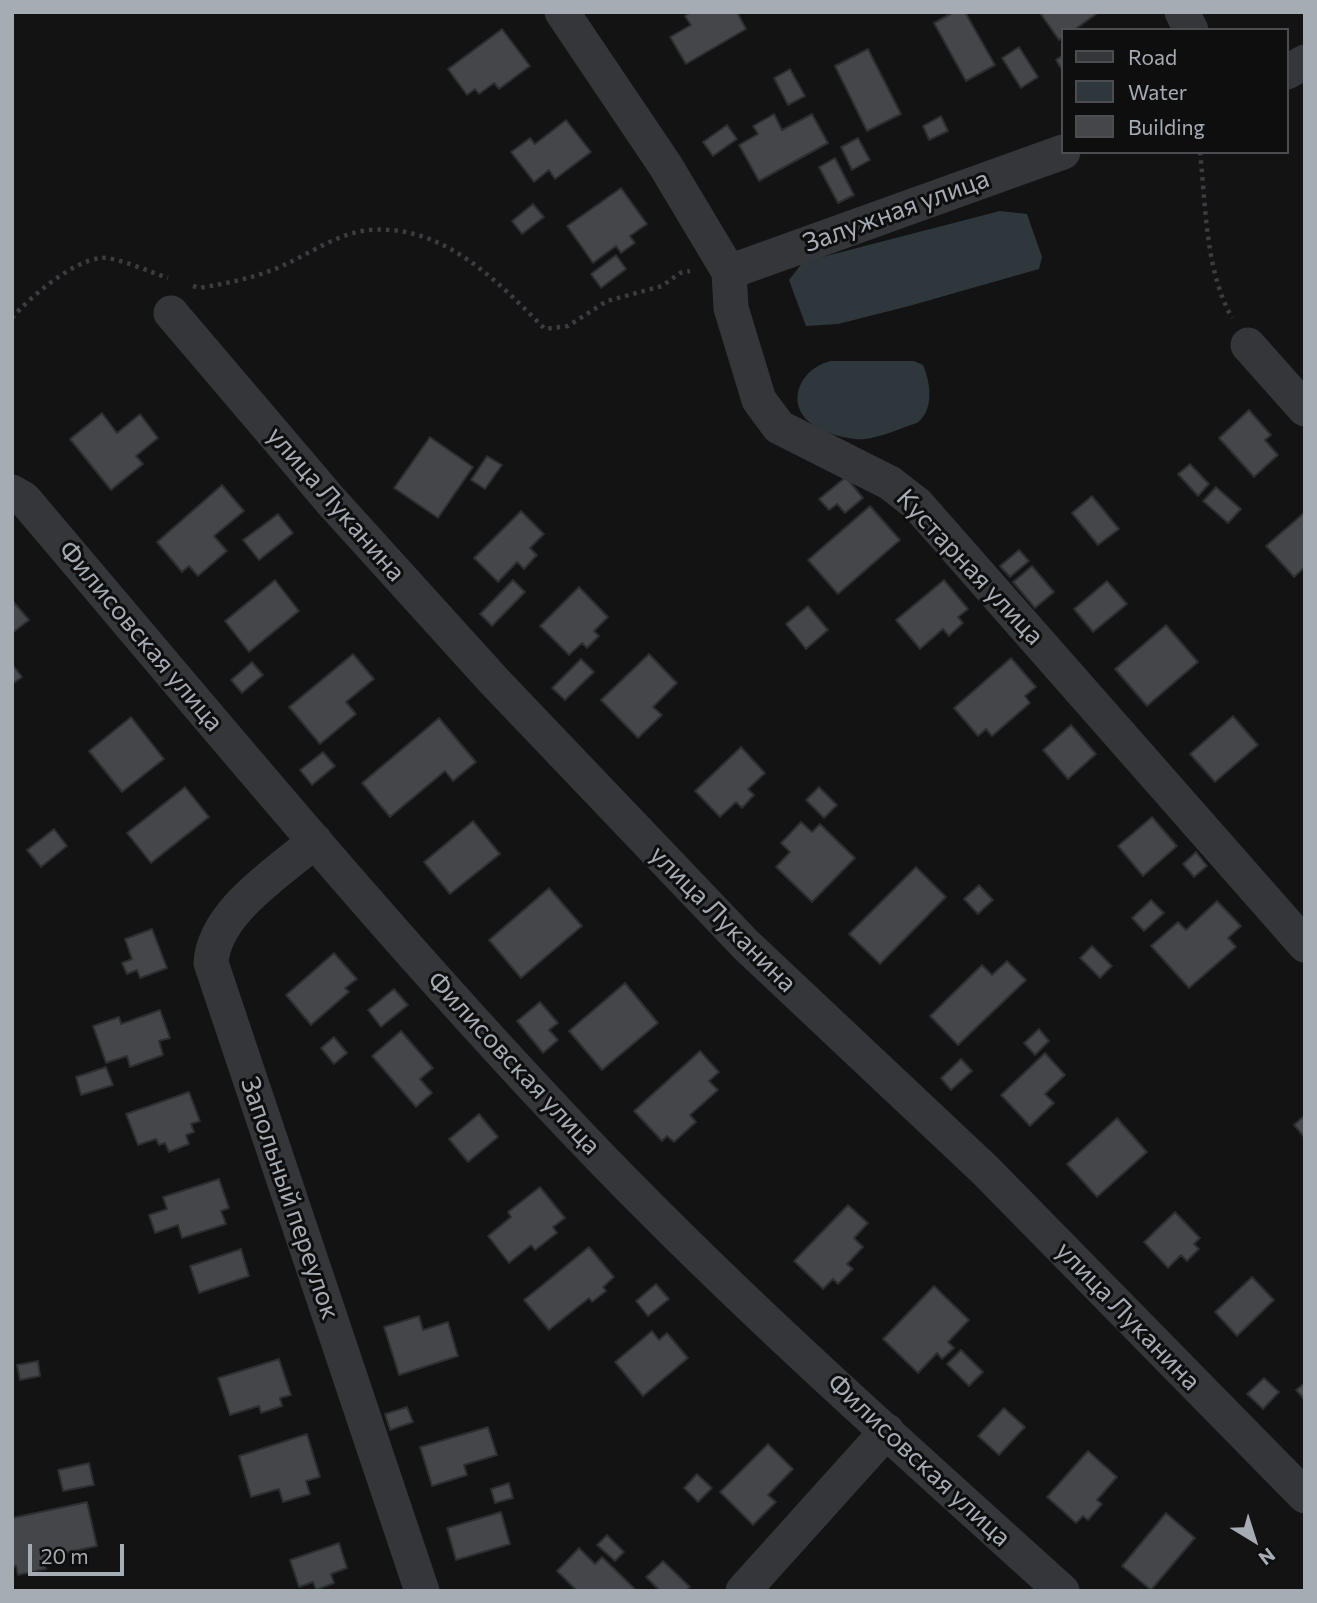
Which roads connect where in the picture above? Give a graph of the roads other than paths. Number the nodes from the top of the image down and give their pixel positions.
1 (562, 12) edge
2 (1182, 12) edge
3 (1190, 28) edge
4 (1305, 62) edge
5 (1289, 71) edge
6 (1062, 152) edge
7 (729, 272) junction
8 (178, 293) road end
9 (1248, 345) road end
10 (1305, 409) edge
11 (12, 492) edge
12 (315, 841) junction
13 (1305, 945) edge
14 (887, 1431) junction
15 (1305, 1496) edge
16 (1049, 1587) edge
17 (422, 1591) edge
18 (743, 1591) edge

1 - 7 street, Кустарная улица
2 - 3 street
4 - 5 street
6 - 7 street, Залужная улица
7 - 13 street, Кустарная улица
8 - 15 street, улица Луканина
9 - 10 street
11 - 12 street, Филисовская улица
12 - 14 street, Филисовская улица
12 - 17 street, Запольный переулок
14 - 16 street, Филисовская улица
14 - 18 street

